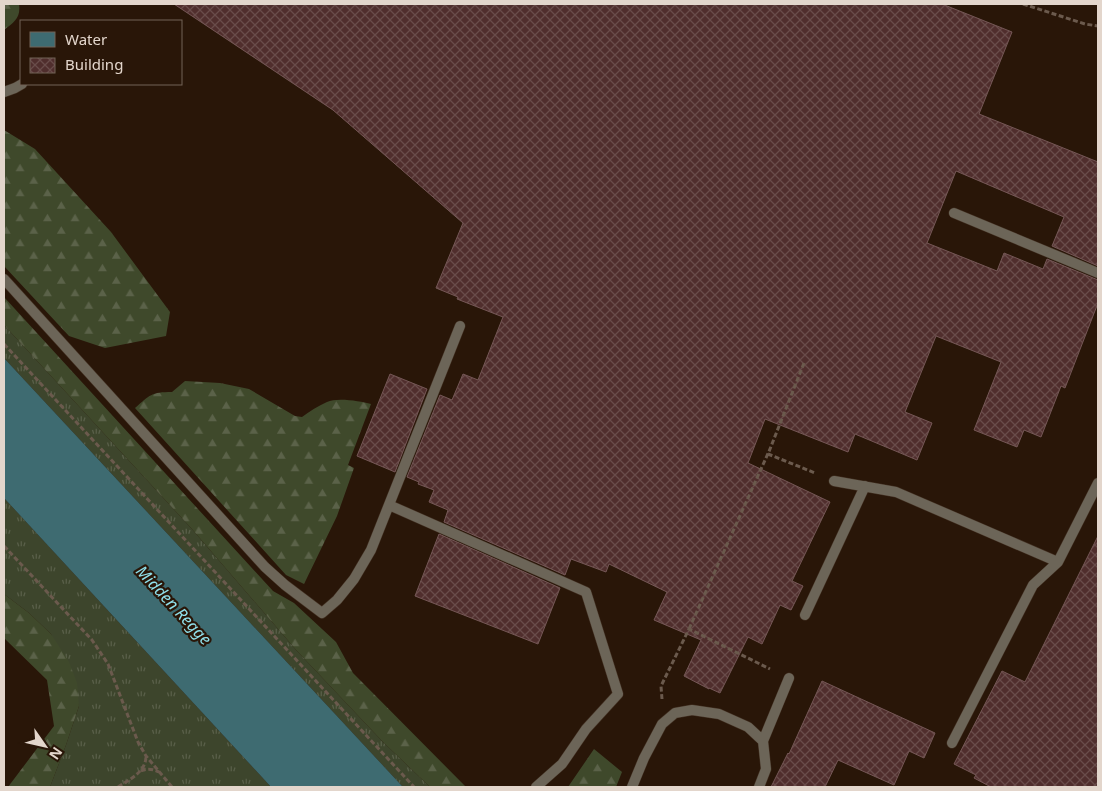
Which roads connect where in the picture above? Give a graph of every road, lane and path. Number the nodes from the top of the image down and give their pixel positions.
1 (1023, 4) edge
2 (1098, 26) edge
3 (20, 85) edge
4 (4, 92) edge
5 (954, 213) dead end
6 (1098, 273) edge
7 (4, 279) edge
8 (460, 326) dead end
9 (4, 344) edge
10 (804, 363) dead end
11 (770, 449) junction
12 (834, 481) joint
13 (1098, 483) edge
14 (865, 486) junction
15 (389, 505) junction
16 (4, 546) edge
17 (1058, 562) junction
18 (805, 615) dead end
19 (689, 630) junction
20 (789, 678) joint
21 (662, 724) junction
22 (763, 741) junction
23 (952, 744) dead end
24 (146, 756) junction
25 (141, 771) junction
26 (160, 772) junction
27 (118, 787) edge
28 (172, 787) edge
29 (414, 787) edge
30 (536, 787) edge
31 (632, 787) edge
32 (759, 787) edge

1 - 2 path
3 - 4 lane
5 - 6 lane
7 - 15 lane
8 - 15 lane
9 - 29 path
10 - 11 path
11 - 12 path
11 - 19 path
12 - 14 lane
13 - 17 lane
14 - 17 lane
14 - 18 lane
15 - 30 lane
16 - 24 path
17 - 23 lane
19 - 20 path
19 - 21 path
20 - 22 lane
21 - 22 lane
21 - 31 lane
22 - 32 lane
24 - 25 path
24 - 26 path
25 - 26 path
25 - 27 path
26 - 28 path

